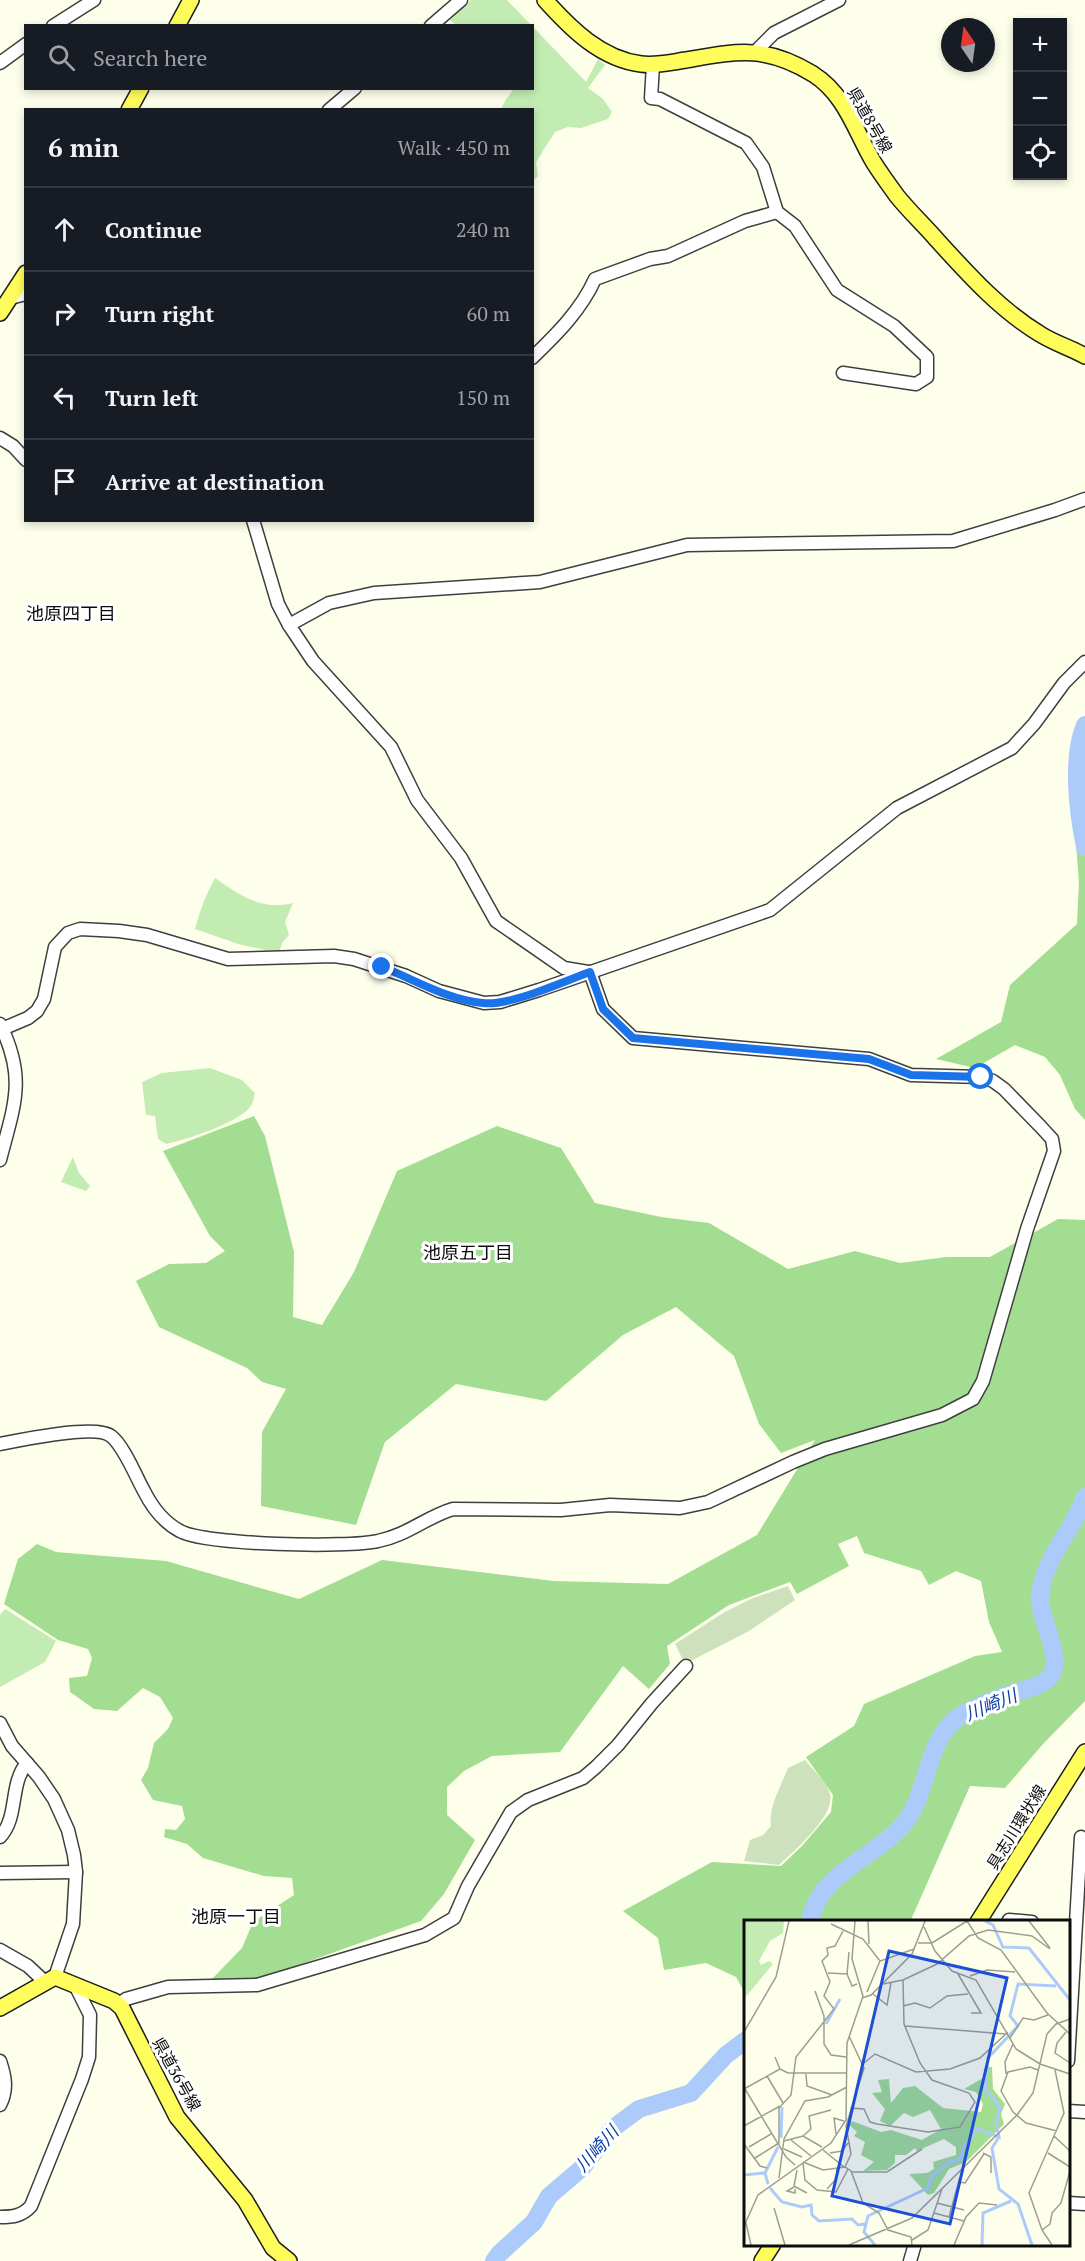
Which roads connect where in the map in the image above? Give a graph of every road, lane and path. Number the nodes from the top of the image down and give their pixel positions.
1 (94, 0) edge
2 (190, 0) edge
3 (461, 0) edge
4 (546, 0) edge
5 (839, 0) edge
6 (56, 24) edge
7 (178, 24) edge
8 (433, 24) edge
9 (24, 45) edge
10 (755, 52) junction
11 (0, 63) edge
12 (653, 65) junction
13 (140, 90) edge
14 (353, 90) edge
15 (130, 108) edge
16 (331, 108) edge
17 (777, 212) junction
18 (24, 276) edge
19 (24, 294) edge
20 (10, 298) junction
21 (0, 313) edge
22 (534, 356) edge
23 (1085, 357) edge
24 (843, 373) dead end
25 (0, 438) edge
26 (24, 458) edge
27 (1085, 499) edge
28 (254, 522) edge
29 (289, 626) junction
30 (1085, 662) edge
31 (590, 972) junction
32 (1, 1026) edge
33 (0, 1160) edge
34 (0, 1444) edge
35 (686, 1666) dead end
36 (0, 1724) edge
37 (1085, 1752) edge
38 (27, 1763) junction
39 (0, 1837) edge
40 (1081, 1837) dead end
41 (76, 1872) junction
42 (0, 1873) edge
43 (1083, 1875) edge
44 (979, 1920) edge
45 (1073, 1925) edge
46 (0, 1950) edge
47 (50, 1980) junction
48 (76, 1987) junction
49 (118, 2004) junction
50 (0, 2008) edge
51 (1070, 2023) edge
52 (0, 2062) edge
53 (0, 2105) edge
54 (1070, 2111) edge
55 (1085, 2112) edge
56 (1070, 2203) edge
57 (1085, 2204) edge
58 (0, 2217) edge
59 (772, 2246) edge
60 (914, 2246) edge
61 (289, 2261) edge
62 (762, 2261) edge
63 (910, 2261) edge

1 - 6 street
2 - 7 main road
3 - 8 street
4 - 12 main road, 県道8号線
5 - 10 street
9 - 11 street
10 - 12 main road, 県道8号線
10 - 23 main road, 県道8号線
12 - 17 street
13 - 15 main road
14 - 16 street
17 - 22 street
17 - 24 street
18 - 20 main road
19 - 20 street
20 - 21 main road
25 - 26 street
27 - 29 street
28 - 29 street
29 - 31 street
30 - 31 street
31 - 32 street
31 - 34 street
32 - 33 street
35 - 49 street
36 - 38 street
37 - 44 main road, 具志川環状線
38 - 39 street
38 - 41 street
40 - 43 street
41 - 42 street
41 - 47 street
43 - 45 street
45 - 51 street
46 - 47 street
47 - 48 main road
47 - 50 main road
48 - 49 main road
48 - 58 street
49 - 61 main road, 県道36号線
52 - 53 street
54 - 55 street
56 - 57 street
59 - 62 main road
60 - 63 street

